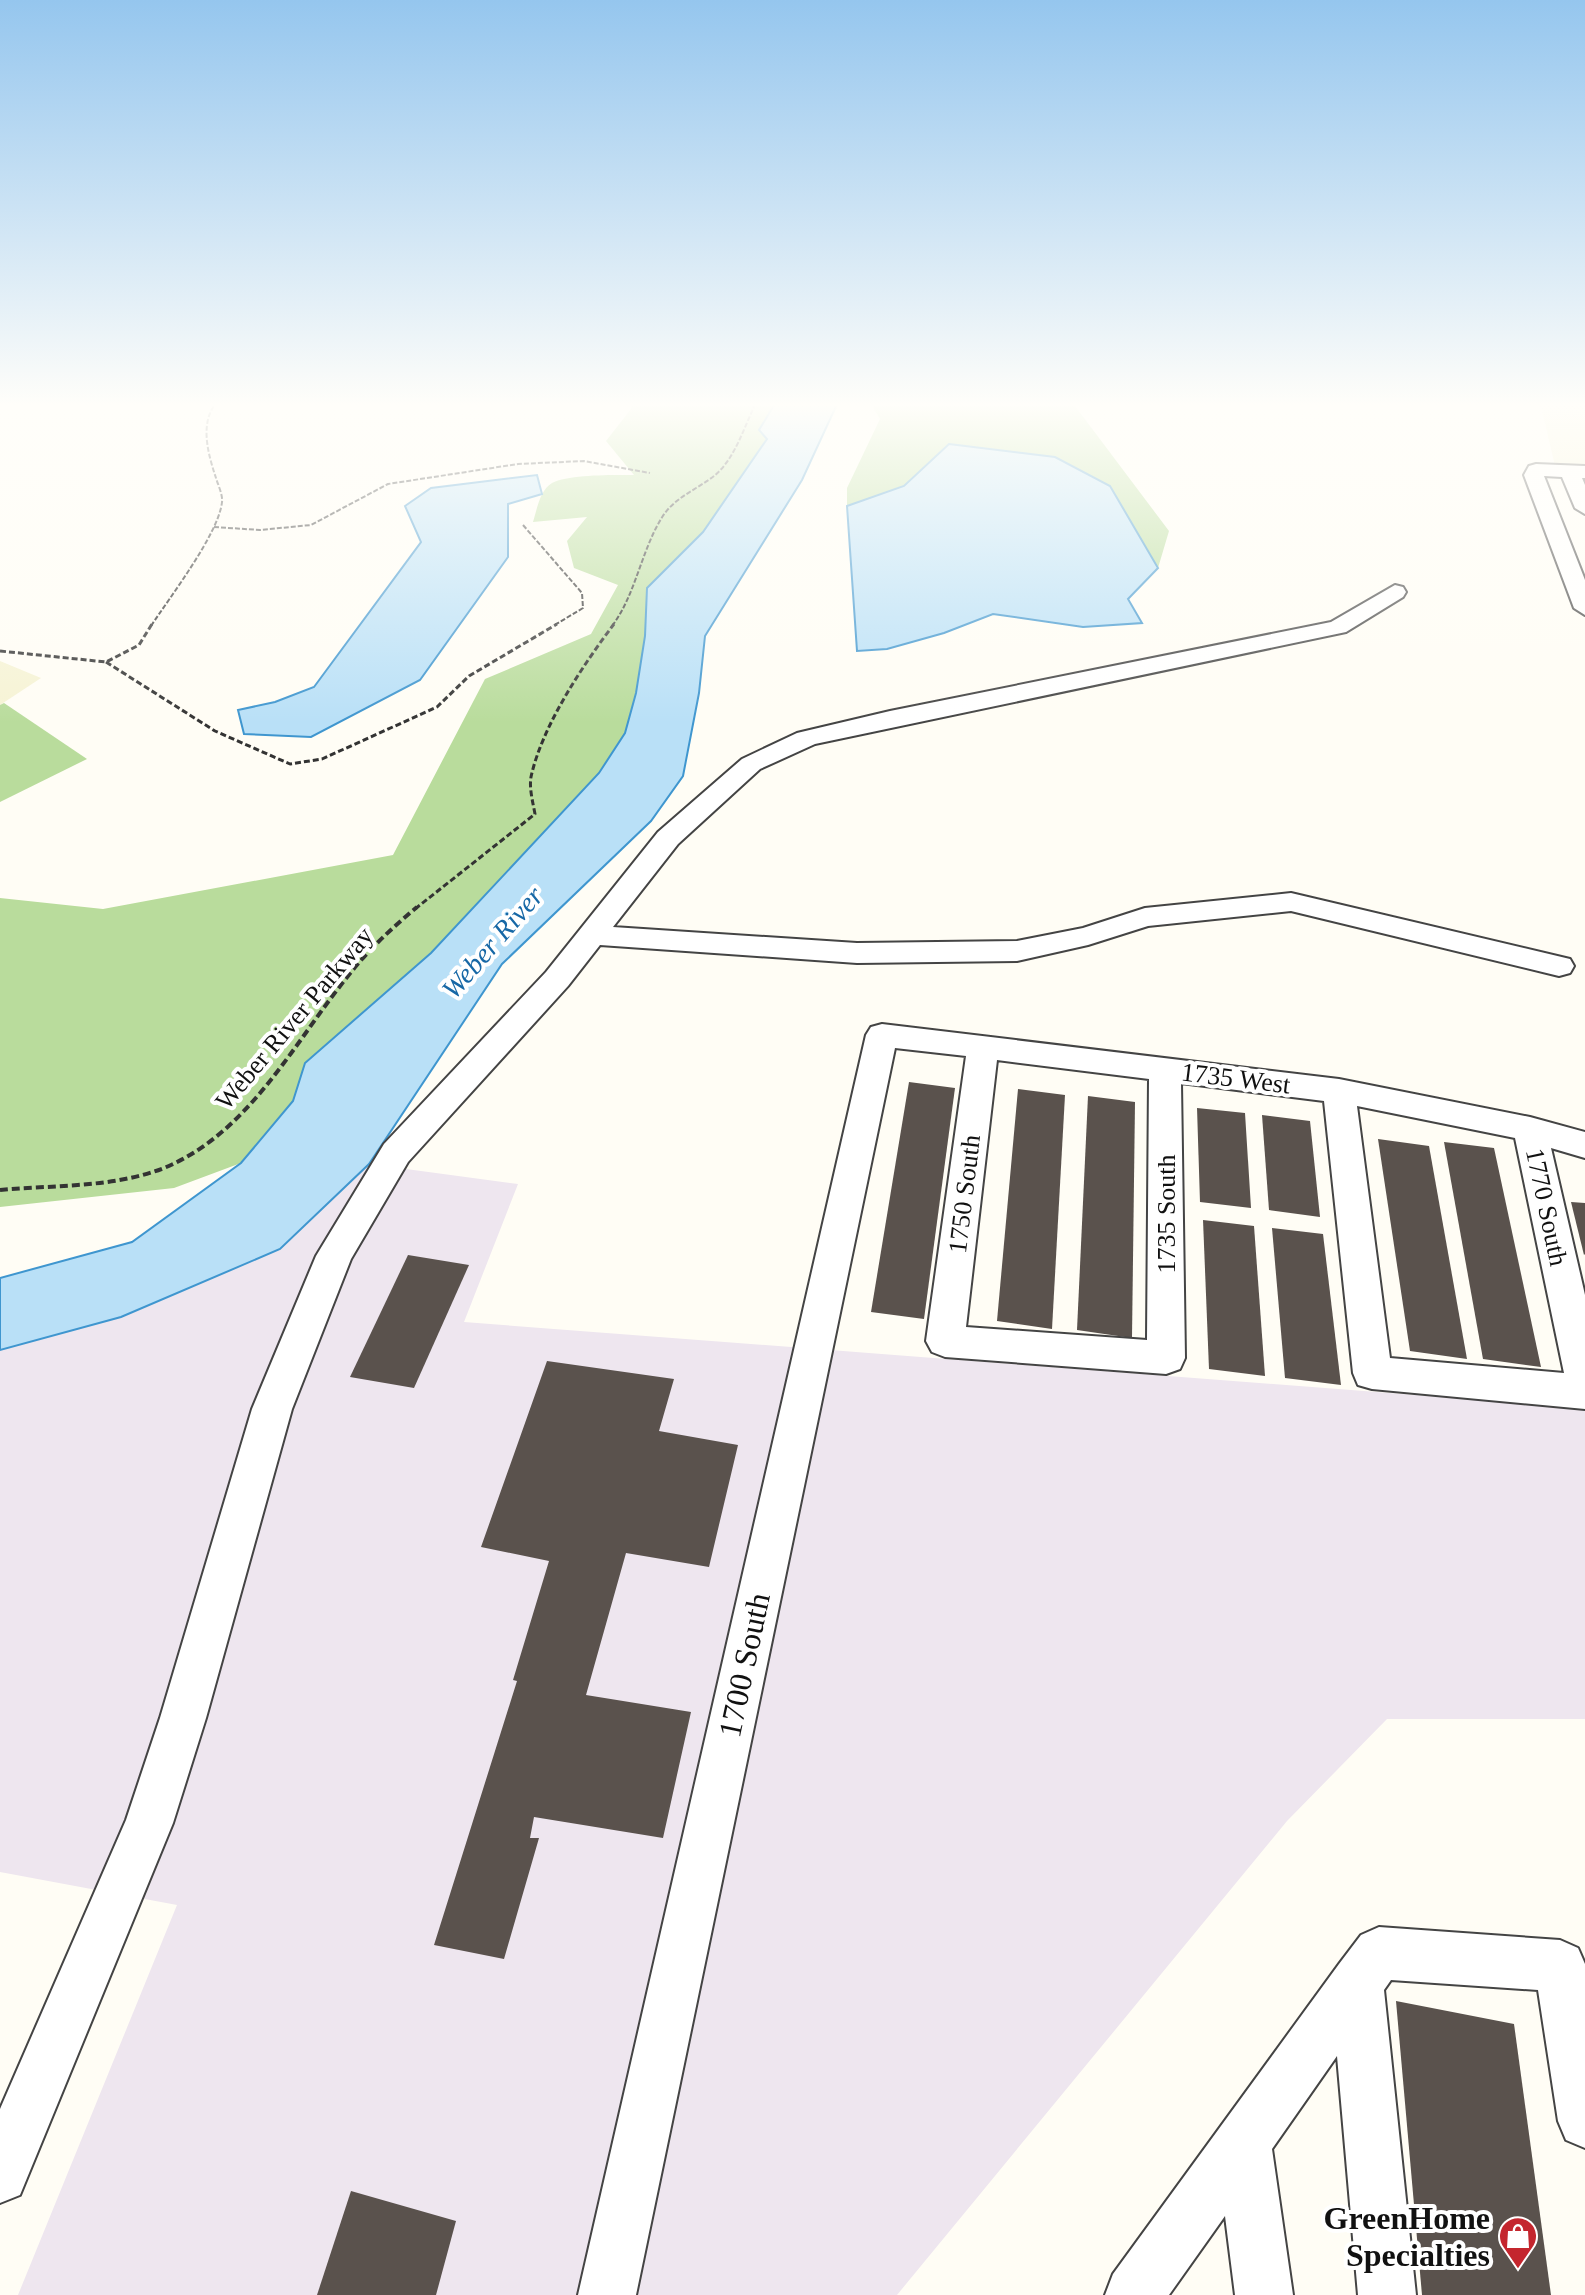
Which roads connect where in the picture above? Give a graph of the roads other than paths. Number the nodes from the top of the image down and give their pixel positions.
1 (1547, 509) edge
2 (1395, 592) dead end
3 (1585, 608) edge
4 (593, 935) junction
5 (1559, 966) dead end
6 (882, 1035) joint
7 (983, 1047) junction
8 (1165, 1070) junction
9 (1339, 1091) junction
10 (1530, 1129) junction
11 (1585, 1145) edge
12 (1166, 1358) joint
13 (1585, 1379) edge
14 (1585, 1392) edge
15 (1572, 1973) edge
16 (1357, 1982) junction
17 (1585, 2121) edge
18 (6, 2141) edge
19 (1243, 2142) junction
20 (607, 2295) edge
21 (1134, 2295) edge
22 (1264, 2295) edge
23 (1387, 2295) edge

1 - 3 street
2 - 4 street
4 - 5 street
4 - 18 street
6 - 7 street, 1735 West
6 - 20 street, 1700 South
7 - 8 street, 1735 West
7 - 12 street, 1750 South
8 - 9 street, 1735 West
8 - 12 street, 1735 South
9 - 10 street, 1735 West
9 - 14 street
10 - 11 street, 1735 West
10 - 13 street, 1770 South
15 - 16 street
15 - 17 street
16 - 19 street
16 - 23 street
19 - 21 street
19 - 22 street

